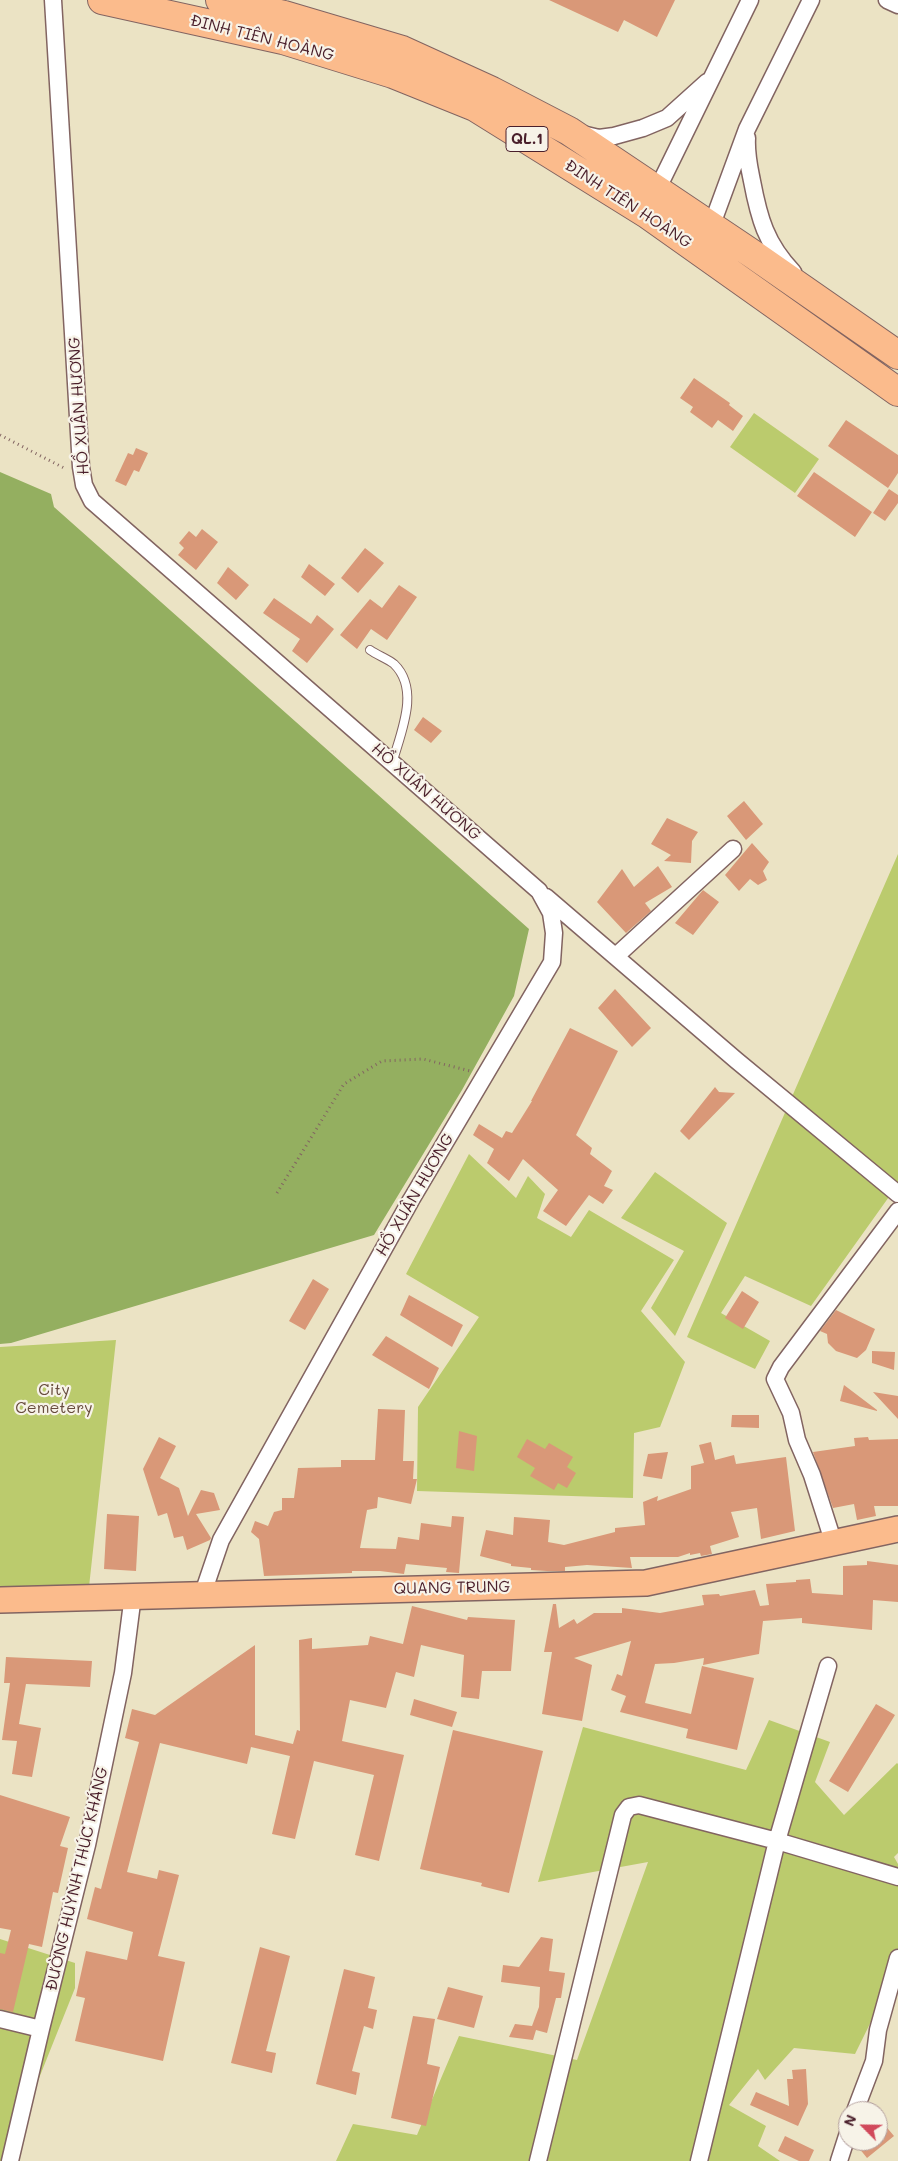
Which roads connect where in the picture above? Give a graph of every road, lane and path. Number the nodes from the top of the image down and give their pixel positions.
1 (53, 0) edge
2 (102, 0) edge
3 (220, 0) edge
4 (750, 0) edge
5 (811, 0) edge
6 (887, 0) edge
7 (898, 5) edge
8 (713, 78) junction
9 (747, 128) junction
10 (569, 131) junction
11 (657, 190) junction
12 (711, 227) junction
13 (822, 302) junction
14 (898, 355) edge
15 (898, 392) edge
16 (0, 435) edge
17 (83, 478) junction
18 (370, 650) dead end
19 (392, 764) junction
20 (733, 849) dead end
21 (539, 891) junction
22 (616, 956) junction
23 (485, 1074) junction
24 (277, 1193) dead end
25 (898, 1194) edge
26 (898, 1212) edge
27 (898, 1529) edge
28 (834, 1544) junction
29 (203, 1593) junction
30 (133, 1595) junction
31 (0, 1600) edge
32 (828, 1666) dead end
33 (777, 1841) junction
34 (898, 1877) edge
35 (898, 1958) edge
36 (0, 2019) edge
37 (41, 2028) junction
38 (858, 2101) edge
39 (10, 2161) edge
40 (538, 2161) edge
41 (699, 2161) edge

1 - 17 street, HỒ XUÂN HƯƠNG
2 - 15 highway, ĐINH TIÊN HOÀNG / QL.1
3 - 10 highway, ĐINH TIÊN HOÀNG / QL.1
4 - 8 street
5 - 9 street
6 - 7 street
8 - 10 street
8 - 11 street
9 - 12 street
9 - 13 street
10 - 11 highway, ĐINH TIÊN HOÀNG / QL.1
11 - 12 highway, ĐINH TIÊN HOÀNG / QL.1
12 - 13 highway, ĐINH TIÊN HOÀNG / QL.1
13 - 14 highway, ĐINH TIÊN HOÀNG / QL.1
16 - 17 path
17 - 19 street, HỒ XUÂN HƯƠNG
18 - 19 lane
19 - 21 street, HỒ XUÂN HƯƠNG
20 - 22 street
21 - 22 street
21 - 23 street, HỒ XUÂN HƯƠNG
22 - 25 street
23 - 24 path
23 - 29 street, HỒ XUÂN HƯƠNG
26 - 28 street
27 - 28 main road, QUANG TRUNG
28 - 29 main road, QUANG TRUNG
29 - 30 main road, QUANG TRUNG
30 - 31 main road, QUANG TRUNG
30 - 37 street, ĐƯỜNG HUỲNH THÚC KHÁNG
32 - 33 street
33 - 34 street
33 - 40 street
33 - 41 street
35 - 38 street
36 - 37 street
37 - 39 street, ĐƯỜNG HUỲNH THÚC KHÁNG

